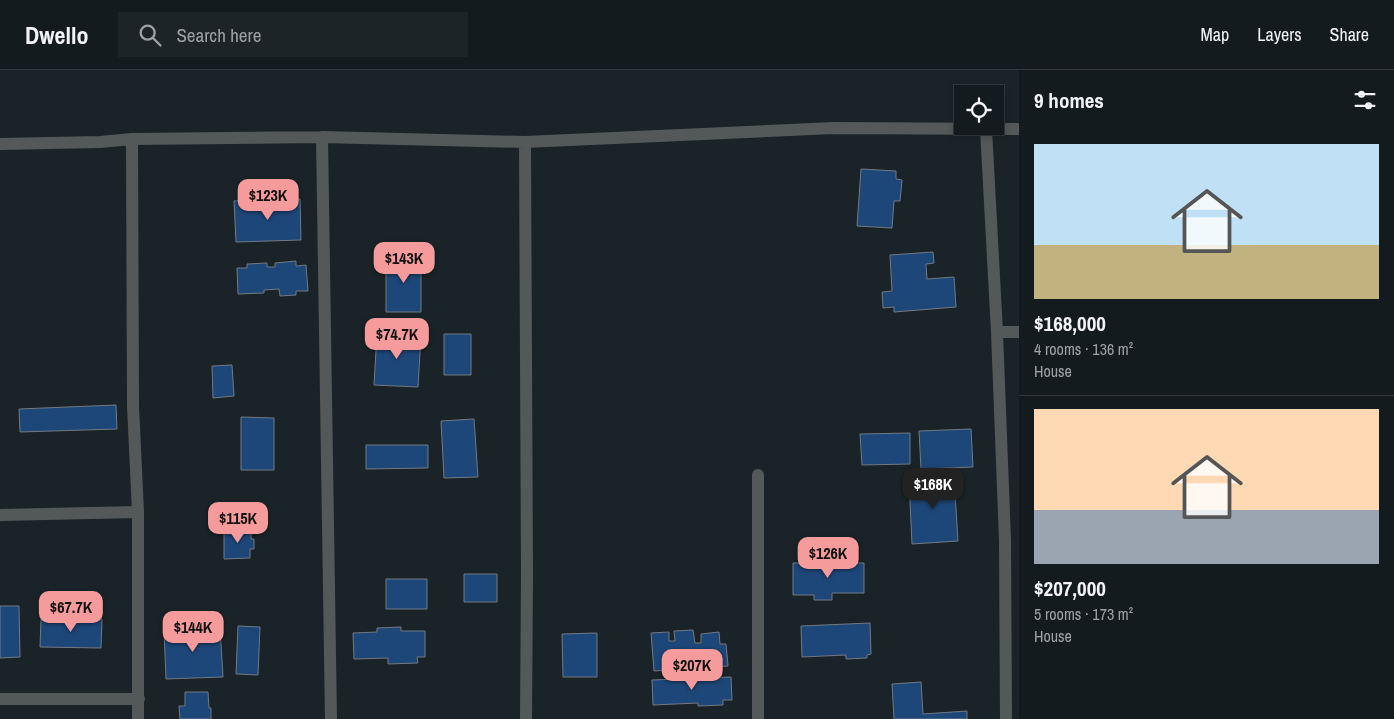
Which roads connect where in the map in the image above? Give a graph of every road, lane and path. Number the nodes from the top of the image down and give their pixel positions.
1 (954, 129) edge
2 (1004, 129) edge
3 (1019, 129) edge
4 (986, 135) edge
5 (322, 137) junction
6 (132, 139) junction
7 (525, 142) junction
8 (0, 144) edge
9 (997, 332) junction
10 (1019, 332) edge
11 (758, 475) dead end
12 (138, 512) junction
13 (0, 515) edge
14 (1013, 697) edge
15 (139, 698) junction
16 (0, 699) edge
17 (138, 719) edge
18 (331, 719) edge
19 (526, 719) edge
20 (758, 719) edge
21 (1006, 719) edge

1 - 7 street
2 - 3 street
4 - 9 street
5 - 6 street
5 - 7 street
5 - 18 street
6 - 8 street
6 - 12 street
7 - 19 street
9 - 10 street
9 - 14 street
11 - 20 street
12 - 13 street
12 - 15 street
14 - 21 street
15 - 16 street
15 - 17 street

